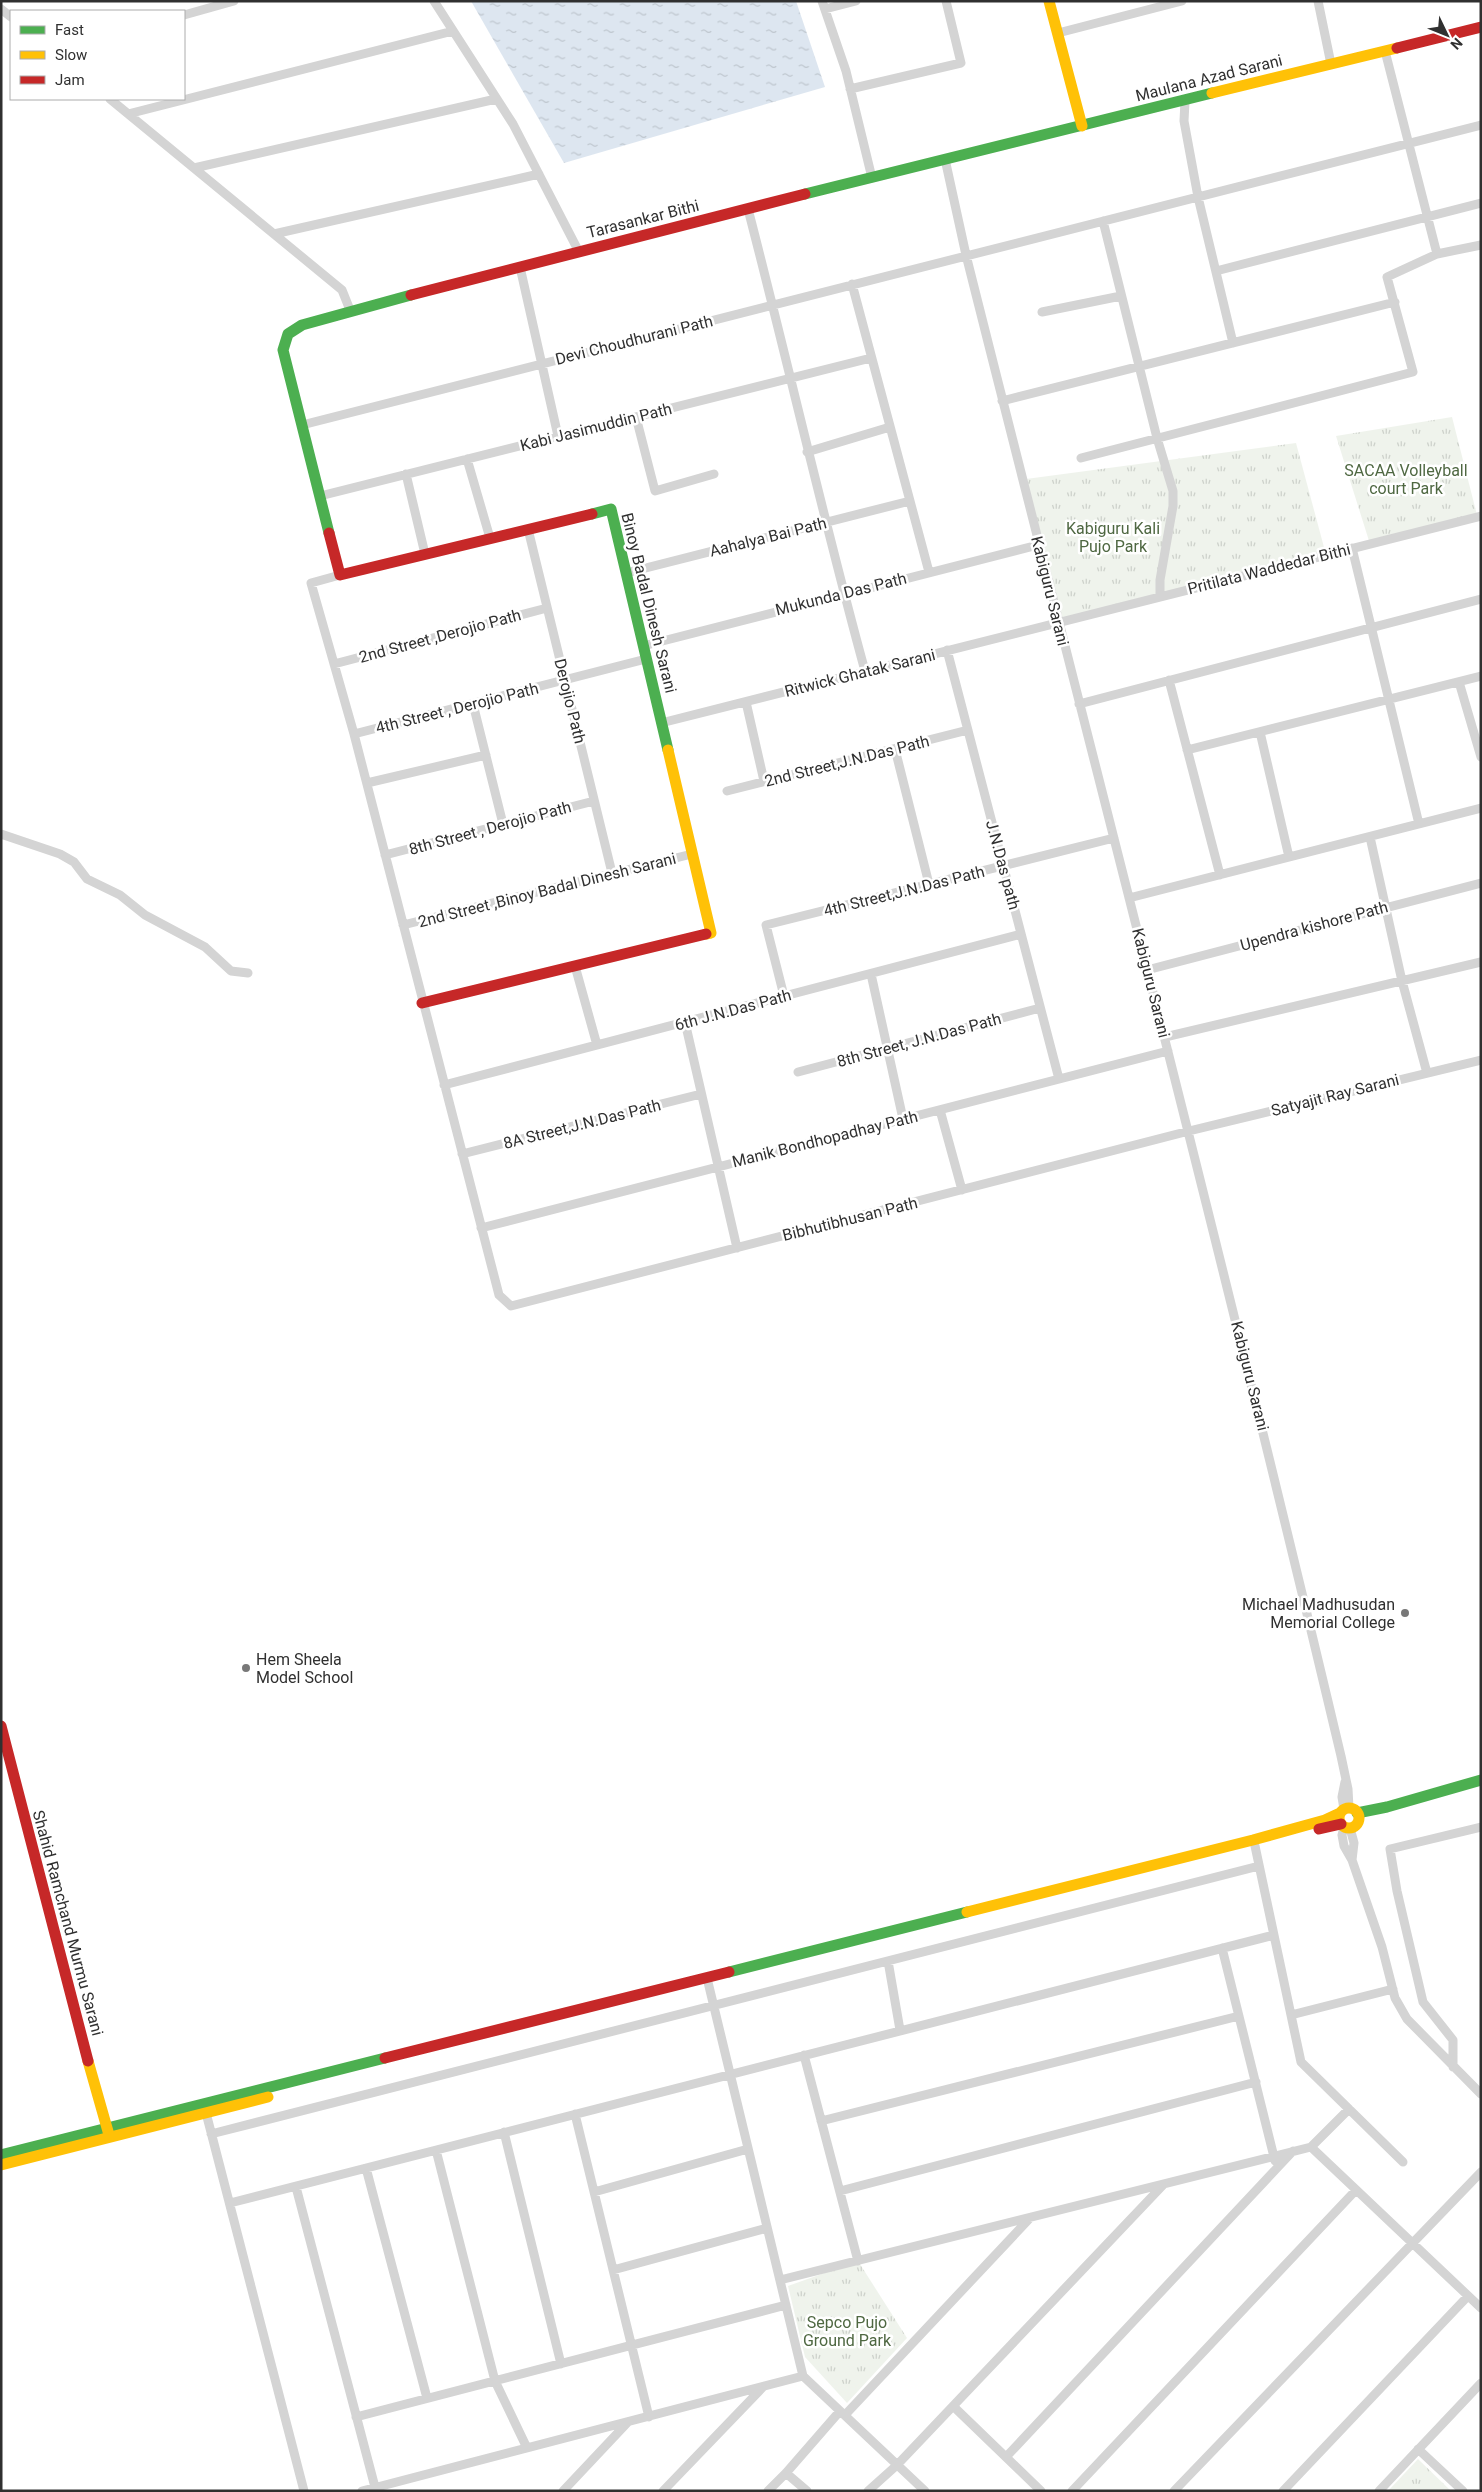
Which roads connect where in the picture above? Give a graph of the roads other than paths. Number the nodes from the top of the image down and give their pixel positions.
1 (234, 1) edge
2 (434, 1) edge
3 (856, 1) edge
4 (946, 1) edge
5 (1049, 1) edge
6 (1182, 1) edge
7 (1318, 1) edge
8 (1161, 4) edge
9 (824, 5) edge
10 (185, 15) edge
11 (1481, 27) edge
12 (453, 31) junction
13 (1058, 33) junction
14 (1385, 51) junction
15 (1332, 64) junction
16 (850, 89) junction
17 (185, 99) edge
18 (496, 99) junction
19 (111, 100) edge
20 (183, 100) edge
21 (1184, 101) junction
22 (128, 114) junction
23 (1481, 125) edge
24 (1082, 126) junction
25 (1410, 143) junction
26 (945, 160) junction
27 (194, 168) junction
28 (539, 174) junction
29 (872, 178) junction
30 (1198, 197) junction
31 (1481, 203) edge
32 (748, 209) junction
33 (1428, 217) junction
34 (1102, 221) junction
35 (274, 234) junction
36 (1481, 245) edge
37 (580, 252) junction
38 (1437, 254) junction
39 (966, 255) junction
40 (520, 267) junction
41 (1216, 271) junction
42 (852, 284) junction
43 (1121, 296) junction
44 (1395, 302) junction
45 (773, 305) junction
46 (350, 310) junction
47 (1042, 312) dead end
48 (1233, 343) junction
49 (872, 358) junction
50 (542, 364) junction
51 (1139, 366) junction
52 (792, 378) junction
53 (1002, 401) junction
54 (636, 417) junction
55 (302, 425) junction
56 (890, 427) junction
57 (558, 436) junction
58 (1157, 438) junction
59 (807, 452) junction
60 (1081, 458) dead end
61 (467, 459) junction
62 (406, 474) junction
63 (714, 474) dead end
64 (320, 496) junction
65 (910, 501) junction
66 (1481, 516) edge
67 (826, 522) junction
68 (528, 530) junction
69 (490, 538) junction
70 (1038, 545) junction
71 (1352, 548) junction
72 (425, 554) junction
73 (929, 572) junction
74 (626, 573) junction
75 (340, 574) junction
76 (844, 593) junction
77 (1160, 597) junction
78 (1481, 599) edge
79 (547, 608) junction
80 (1058, 622) junction
81 (1371, 628) junction
82 (643, 646) junction
83 (947, 650) junction
84 (646, 659) junction
85 (334, 664) junction
86 (865, 671) junction
87 (1481, 676) edge
88 (565, 680) junction
89 (1169, 680) junction
90 (1459, 682) junction
91 (1389, 700) junction
92 (746, 702) junction
93 (473, 704) junction
94 (1079, 704) junction
95 (662, 723) junction
96 (968, 730) junction
97 (1260, 732) junction
98 (354, 734) junction
99 (895, 749) junction
100 (1187, 750) junction
101 (486, 755) junction
102 (1481, 757) edge
103 (764, 781) junction
104 (366, 783) junction
105 (726, 791) dead end
106 (594, 801) junction
107 (1481, 808) edge
108 (503, 824) junction
109 (1419, 824) junction
110 (1, 834) edge
111 (1370, 837) junction
112 (1114, 838) junction
113 (692, 854) junction
114 (385, 855) junction
115 (1289, 858) junction
116 (1003, 866) junction
117 (612, 874) junction
118 (1220, 875) junction
119 (1481, 883) edge
120 (929, 884) junction
121 (1129, 898) junction
122 (1386, 907) junction
123 (402, 925) junction
124 (1021, 934) junction
125 (1481, 962) edge
126 (575, 966) junction
127 (1147, 970) junction
128 (248, 973) dead end
129 (870, 974) junction
130 (1402, 981) junction
131 (784, 996) junction
132 (422, 1003) junction
133 (1040, 1008) junction
134 (685, 1022) junction
135 (1165, 1037) junction
136 (596, 1046) junction
137 (887, 1048) junction
138 (1168, 1051) junction
139 (1481, 1060) edge
140 (798, 1072) dead end
141 (1427, 1073) junction
142 (1059, 1079) junction
143 (444, 1085) junction
144 (702, 1094) junction
145 (940, 1110) junction
146 (903, 1119) junction
147 (1189, 1130) junction
148 (462, 1154) junction
149 (718, 1167) junction
150 (962, 1190) junction
151 (481, 1228) junction
152 (737, 1248) junction
153 (1, 1726) edge
154 (1481, 1780) edge
155 (1348, 1818) junction
156 (1480, 1828) edge
157 (1255, 1846) junction
158 (1259, 1866) junction
159 (1274, 1935) junction
160 (1222, 1948) junction
161 (888, 1961) junction
162 (707, 1982) junction
163 (1393, 1989) junction
164 (713, 2006) junction
165 (1290, 2015) junction
166 (1239, 2016) junction
167 (900, 2030) junction
168 (804, 2055) junction
169 (1453, 2067) junction
170 (730, 2074) junction
171 (1256, 2082) junction
172 (1481, 2094) edge
173 (205, 2108) junction
174 (1349, 2109) junction
175 (575, 2114) junction
176 (821, 2121) junction
177 (108, 2132) junction
178 (504, 2132) junction
179 (211, 2134) junction
180 (1311, 2147) junction
181 (748, 2149) junction
182 (436, 2150) junction
183 (1294, 2151) junction
184 (1, 2155) edge
185 (1275, 2156) junction
186 (1403, 2162) dead end
187 (1, 2165) edge
188 (366, 2168) junction
189 (1275, 2170) junction
190 (1481, 2172) edge
191 (1164, 2184) junction
192 (296, 2187) junction
193 (1356, 2190) junction
194 (840, 2191) junction
195 (594, 2192) junction
196 (230, 2204) junction
197 (1031, 2217) junction
198 (767, 2228) junction
199 (1412, 2243) junction
200 (858, 2261) junction
201 (613, 2270) junction
202 (780, 2280) junction
203 (1468, 2296) junction
204 (786, 2305) junction
205 (1481, 2308) edge
206 (631, 2346) junction
207 (561, 2364) junction
208 (804, 2376) junction
209 (495, 2381) junction
210 (1481, 2383) edge
211 (763, 2387) junction
212 (427, 2398) junction
213 (953, 2406) junction
214 (842, 2413) junction
215 (649, 2416) junction
216 (356, 2417) junction
217 (628, 2422) junction
218 (527, 2448) junction
219 (1418, 2449) junction
220 (1006, 2457) junction
221 (898, 2465) junction
222 (786, 2473) junction
223 (375, 2489) edge
224 (304, 2491) edge
225 (362, 2491) edge
226 (562, 2491) edge
227 (663, 2491) edge
228 (768, 2491) edge
229 (807, 2491) edge
230 (868, 2491) edge
231 (925, 2491) edge
232 (1041, 2491) edge
233 (1072, 2491) edge
234 (1174, 2491) edge
235 (1282, 2491) edge
236 (1379, 2491) edge
237 (1463, 2491) edge

1 - 10 street
2 - 12 street
3 - 9 street
4 - 16 street
5 - 13 street
6 - 8 street
7 - 15 street
8 - 13 street
9 - 16 street
11 - 14 street, Maulana Azad Sarani
12 - 17 street
12 - 18 street
13 - 24 street
14 - 15 street, Maulana Azad Sarani
14 - 25 street
15 - 21 street, Maulana Azad Sarani
16 - 29 street
18 - 27 street
18 - 28 street
19 - 22 street
20 - 22 street
21 - 24 street, Maulana Azad Sarani
21 - 30 street
22 - 27 street
23 - 25 street, Devi Choudhurani Path
24 - 26 street, Maulana Azad Sarani
25 - 30 street, Devi Choudhurani Path
25 - 33 street
26 - 29 street, Tarasankar Bithi
26 - 39 street, Kabiguru Sarani
27 - 35 street
28 - 35 street
28 - 37 street
29 - 32 street, Tarasankar Bithi
30 - 34 street, Devi Choudhurani Path
30 - 41 street
31 - 33 street
32 - 37 street, Tarasankar Bithi
32 - 45 street
33 - 38 street
33 - 41 street
34 - 39 street, Devi Choudhurani Path
34 - 43 street
35 - 46 street
36 - 38 street
37 - 40 street, Tarasankar Bithi
38 - 44 street
39 - 42 street, Devi Choudhurani Path
39 - 53 street, Kabiguru Sarani
40 - 46 street, Tarasankar Bithi
40 - 50 street
41 - 48 street
42 - 45 street, Devi Choudhurani Path
42 - 49 street
43 - 47 street
43 - 51 street
44 - 48 street
44 - 58 street
45 - 50 street, Devi Choudhurani Path
45 - 52 street
46 - 55 street
48 - 51 street
49 - 52 street, Kabi Jasimuddin Path
49 - 56 street
50 - 55 street, Devi Choudhurani Path
50 - 57 street
51 - 53 street
51 - 58 street
52 - 54 street, Kabi Jasimuddin Path
52 - 59 street
53 - 70 street, Kabiguru Sarani
54 - 57 street, Kabi Jasimuddin Path
54 - 63 street
55 - 64 street
56 - 59 street
56 - 65 street
57 - 61 street, Kabi Jasimuddin Path
58 - 60 street
58 - 77 street
59 - 67 street
61 - 62 street, Kabi Jasimuddin Path
61 - 69 street
62 - 64 street, Kabi Jasimuddin Path
62 - 72 street
64 - 75 street
65 - 67 street, Aahalya Bai Path
65 - 73 street
66 - 71 street, Pritilata Waddedar Bithi
67 - 74 street, Aahalya Bai Path
67 - 76 street
68 - 69 street, Binoy Badal Dinesh Sarani
68 - 74 street, Binoy Badal Dinesh Sarani
68 - 79 street, Derojio Path
69 - 72 street, Binoy Badal Dinesh Sarani
70 - 73 street, Mukunda Das Path
70 - 80 street, Kabiguru Sarani
71 - 77 street, Pritilata Waddedar Bithi
71 - 81 street
72 - 75 street, Binoy Badal Dinesh Sarani
73 - 76 street, Mukunda Das Path
74 - 82 street, Binoy Badal Dinesh Sarani
75 - 85 street
76 - 82 street, Mukunda Das Path
76 - 86 street
77 - 80 street, Pritilata Waddedar Bithi
78 - 81 street
79 - 85 street, 2nd Street ,Derojio Path
79 - 88 street, Derojio Path
80 - 83 street, Ritwick Ghatak Sarani
80 - 94 street, Kabiguru Sarani
81 - 89 street
81 - 91 street
82 - 84 street, Binoy Badal Dinesh Sarani
83 - 86 street, Ritwick Ghatak Sarani
83 - 96 street, J.N.Das path
84 - 88 street, 4th Street , Derojio Path
84 - 95 street, Binoy Badal Dinesh Sarani
85 - 98 street
86 - 92 street, Ritwick Ghatak Sarani
87 - 90 street
88 - 93 street, 4th Street , Derojio Path
88 - 106 street, Derojio Path
89 - 94 street
89 - 100 street
90 - 91 street
90 - 102 street
91 - 97 street
91 - 109 street
92 - 95 street, Ritwick Ghatak Sarani
92 - 103 street
93 - 98 street, 4th Street , Derojio Path
93 - 101 street
94 - 112 street, Kabiguru Sarani
95 - 113 street, Binoy Badal Dinesh Sarani
96 - 99 street, 2nd Street,J.N.Das Path
96 - 116 street, J.N.Das path
97 - 100 street
97 - 115 street
98 - 104 street
99 - 103 street, 2nd Street,J.N.Das Path
99 - 120 street
100 - 118 street
101 - 104 street
101 - 108 street
103 - 105 street, 2nd Street,J.N.Das Path
104 - 114 street
106 - 108 street, 8th Street , Derojio Path
106 - 117 street, Derojio Path
107 - 109 street
108 - 114 street, 8th Street , Derojio Path
109 - 111 street
110 - 128 street
111 - 115 street
111 - 122 street
112 - 116 street, 4th Street,J.N.Das Path
112 - 121 street, Kabiguru Sarani
113 - 117 street, 2nd Street ,Binoy Badal Dinesh Sarani
113 - 126 street, Binoy Badal Dinesh Sarani
114 - 123 street
115 - 118 street
116 - 120 street, 4th Street,J.N.Das Path
116 - 124 street, J.N.Das path
117 - 123 street, 2nd Street ,Binoy Badal Dinesh Sarani
118 - 121 street
119 - 122 street, Upendra kishore Path
120 - 131 street, 4th Street,J.N.Das Path
121 - 127 street, Kabiguru Sarani
122 - 127 street, Upendra kishore Path
122 - 130 street
123 - 132 street
124 - 129 street, 6th J.N.Das Path
124 - 133 street, J.N.Das path
125 - 130 street
126 - 132 street, Binoy Badal Dinesh Sarani
126 - 136 street
127 - 135 street, Kabiguru Sarani
129 - 131 street, 6th J.N.Das Path
129 - 137 street
130 - 135 street
130 - 141 street
131 - 134 street, 6th J.N.Das Path
132 - 143 street
133 - 137 street, 8th Street, J.N.Das Path
133 - 142 street, J.N.Das path
134 - 136 street, 6th J.N.Das Path
134 - 144 street
135 - 138 street, Kabiguru Sarani
136 - 143 street, 6th J.N.Das Path
137 - 140 street, 8th Street, J.N.Das Path
137 - 146 street
138 - 142 street, Manik Bondhopadhay Path
138 - 147 street, Kabiguru Sarani
139 - 141 street, Satyajit Ray Sarani
141 - 147 street, Satyajit Ray Sarani
142 - 145 street, Manik Bondhopadhay Path
143 - 148 street
144 - 148 street, 8A Street,J.N.Das Path
144 - 149 street
145 - 146 street, Manik Bondhopadhay Path
145 - 150 street
146 - 149 street, Manik Bondhopadhay Path
147 - 150 street, Bibhutibhusan Path
147 - 155 street, Kabiguru Sarani
148 - 151 street
149 - 151 street, Manik Bondhopadhay Path
149 - 152 street
150 - 152 street, Bibhutibhusan Path
151 - 152 street, Bibhutibhusan Path
153 - 177 street, Shahid Ramchand Murmu Sarani
154 - 155 street
155 - 157 street
155 - 162 street
155 - 163 street, Kabiguru Sarani
156 - 169 street
157 - 158 street
157 - 162 street
158 - 159 street
158 - 161 street
159 - 160 street
159 - 165 street
160 - 166 street
160 - 167 street
161 - 164 street
161 - 167 street
162 - 164 street
162 - 173 street
163 - 165 street
163 - 169 street, Kabiguru Sarani
164 - 170 street
164 - 179 street
165 - 174 street
166 - 171 street
166 - 176 street
167 - 168 street
168 - 170 street
168 - 176 street
169 - 172 street, Kabiguru Sarani
170 - 175 street
170 - 181 street
171 - 185 street
171 - 194 street
173 - 177 street
173 - 179 street
174 - 180 street
174 - 186 street
175 - 178 street
175 - 195 street
176 - 194 street
177 - 184 street
177 - 187 street
178 - 182 street
178 - 207 street
179 - 196 street
180 - 183 street
180 - 193 street
181 - 195 street
181 - 198 street
182 - 188 street
182 - 209 street
183 - 185 street
183 - 189 street
185 - 189 street
185 - 191 street
188 - 192 street
188 - 212 street
189 - 220 street
190 - 199 street
191 - 197 street
191 - 213 street
192 - 196 street
192 - 216 street
193 - 199 street
193 - 233 street
194 - 200 street
195 - 201 street
196 - 224 street
197 - 200 street
197 - 214 street
198 - 201 street
198 - 202 street
199 - 203 street
199 - 234 street
200 - 202 street
201 - 206 street
202 - 204 street
203 - 205 street
203 - 235 street
204 - 206 street
204 - 208 street
206 - 207 street
206 - 215 street
207 - 209 street
208 - 211 street
208 - 214 street
209 - 212 street
209 - 218 street
210 - 219 street
211 - 215 street
211 - 227 street
212 - 216 street
213 - 220 street
213 - 221 street
214 - 221 street
214 - 222 street
215 - 217 street
216 - 223 street
217 - 218 street
217 - 226 street
218 - 223 street
219 - 236 street
219 - 237 street
220 - 232 street
221 - 230 street
221 - 231 street
222 - 228 street
222 - 229 street
223 - 225 street

